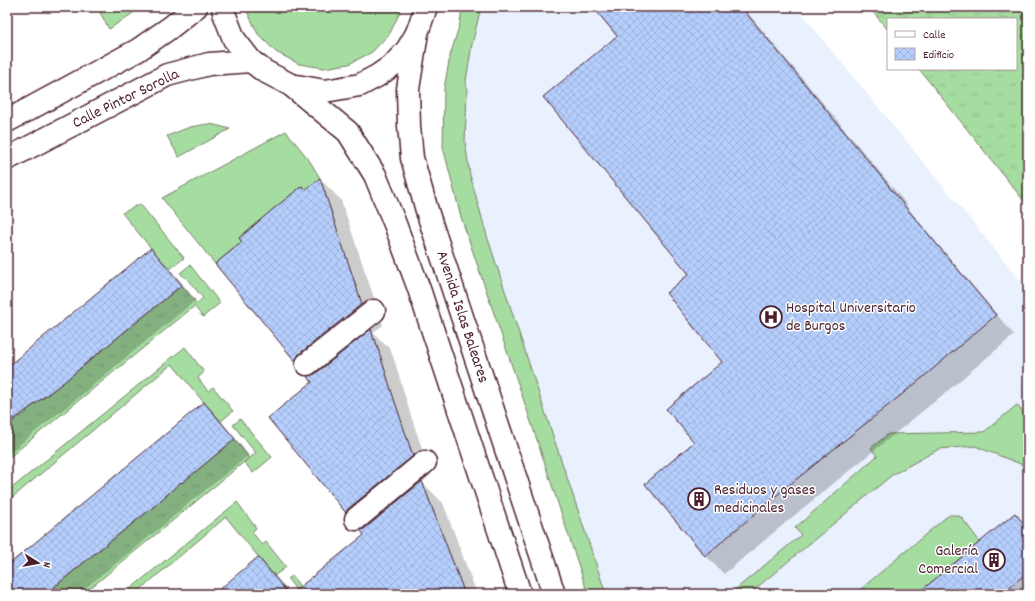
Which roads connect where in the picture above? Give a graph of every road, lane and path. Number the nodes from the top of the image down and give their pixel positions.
1 (196, 7) edge
2 (223, 7) edge
3 (426, 7) edge
4 (417, 33) junction
5 (251, 61) junction
6 (291, 85) junction
7 (7, 121) edge
8 (7, 159) edge
9 (374, 311) dead end
10 (307, 364) dead end
11 (425, 462) dead end
12 (356, 519) dead end
13 (520, 594) edge
14 (554, 594) edge

1 - 7 main road
2 - 5 main road
3 - 4 main road
4 - 6 main road
4 - 14 main road, Avenida Islas Baleares
5 - 6 main road
5 - 8 main road, Calle Pintor Sorolla
6 - 13 main road, Avenida Islas Baleares
9 - 10 main road
11 - 12 main road

